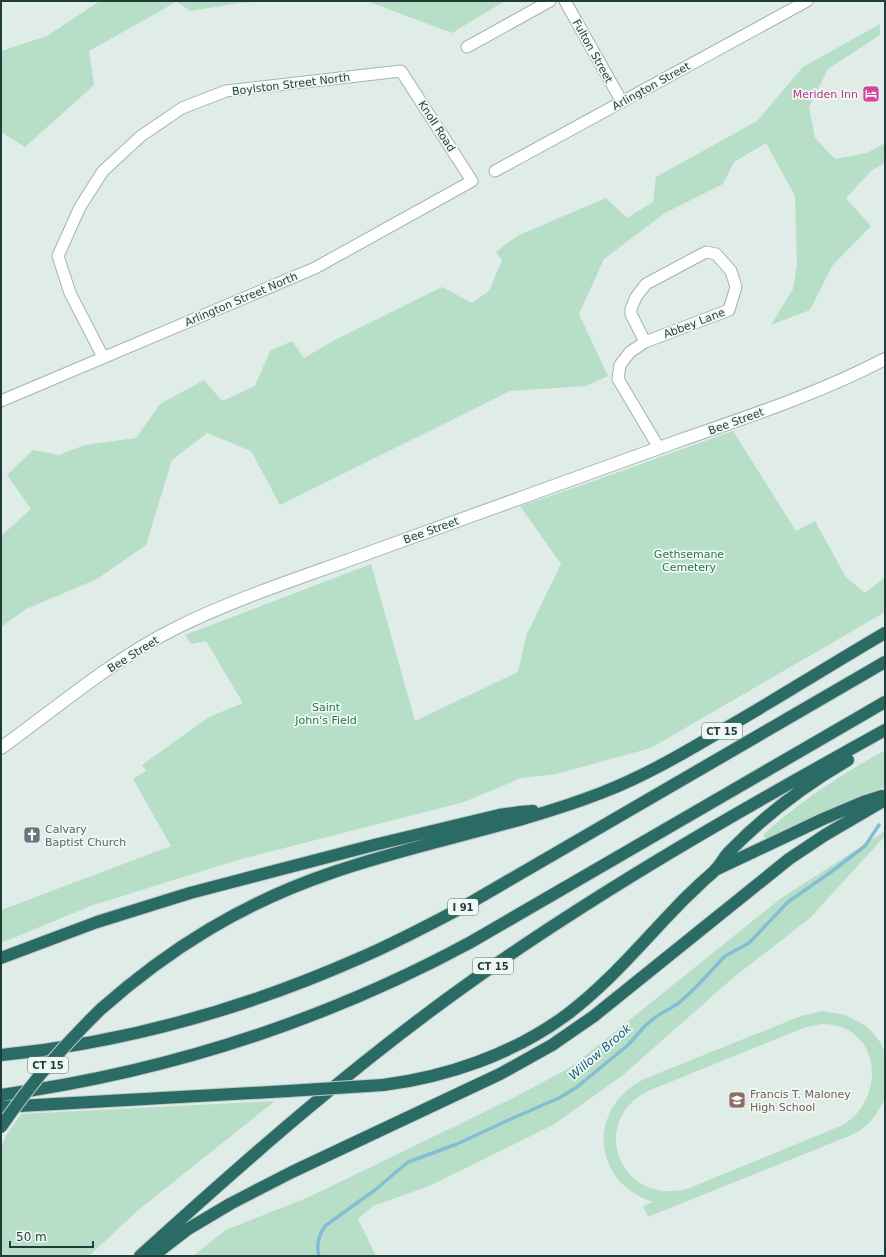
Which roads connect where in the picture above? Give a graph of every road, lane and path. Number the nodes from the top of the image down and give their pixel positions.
1 (550, 1) edge
2 (565, 1) edge
3 (807, 1) edge
4 (467, 47) dead end
5 (401, 71) joint
6 (622, 102) junction
7 (495, 171) dead end
8 (472, 181) joint
9 (645, 342) junction
10 (103, 357) junction
11 (885, 359) edge
12 (1, 401) edge
13 (659, 448) junction
14 (885, 633) edge
15 (885, 662) edge
16 (885, 702) edge
17 (885, 730) edge
18 (1, 748) edge
19 (885, 796) edge
20 (885, 800) edge
21 (550, 812) junction
22 (717, 869) junction
23 (1, 958) edge
24 (1, 1055) edge
25 (1, 1095) edge
26 (1, 1107) edge
27 (1, 1127) edge
28 (140, 1256) edge
29 (153, 1256) edge

1 - 4 street
2 - 6 street, Fulton Street
3 - 6 street, Arlington Street
5 - 8 street, Knoll Road
5 - 10 street, Boylston Street North
6 - 7 street, Arlington Street
8 - 10 street, Arlington Street North
9 - 9 street, Abbey Lane
9 - 13 street, Abbey Lane
10 - 12 street, Arlington Street North
11 - 13 street, Bee Street
13 - 18 street, Bee Street
14 - 21 highway, CT 15
15 - 24 highway, I 91
16 - 25 highway
17 - 22 highway
17 - 28 highway, CT 15
19 - 22 highway
20 - 29 highway
21 - 23 highway
21 - 27 highway, CT 15, bridge
22 - 26 highway, bridge

